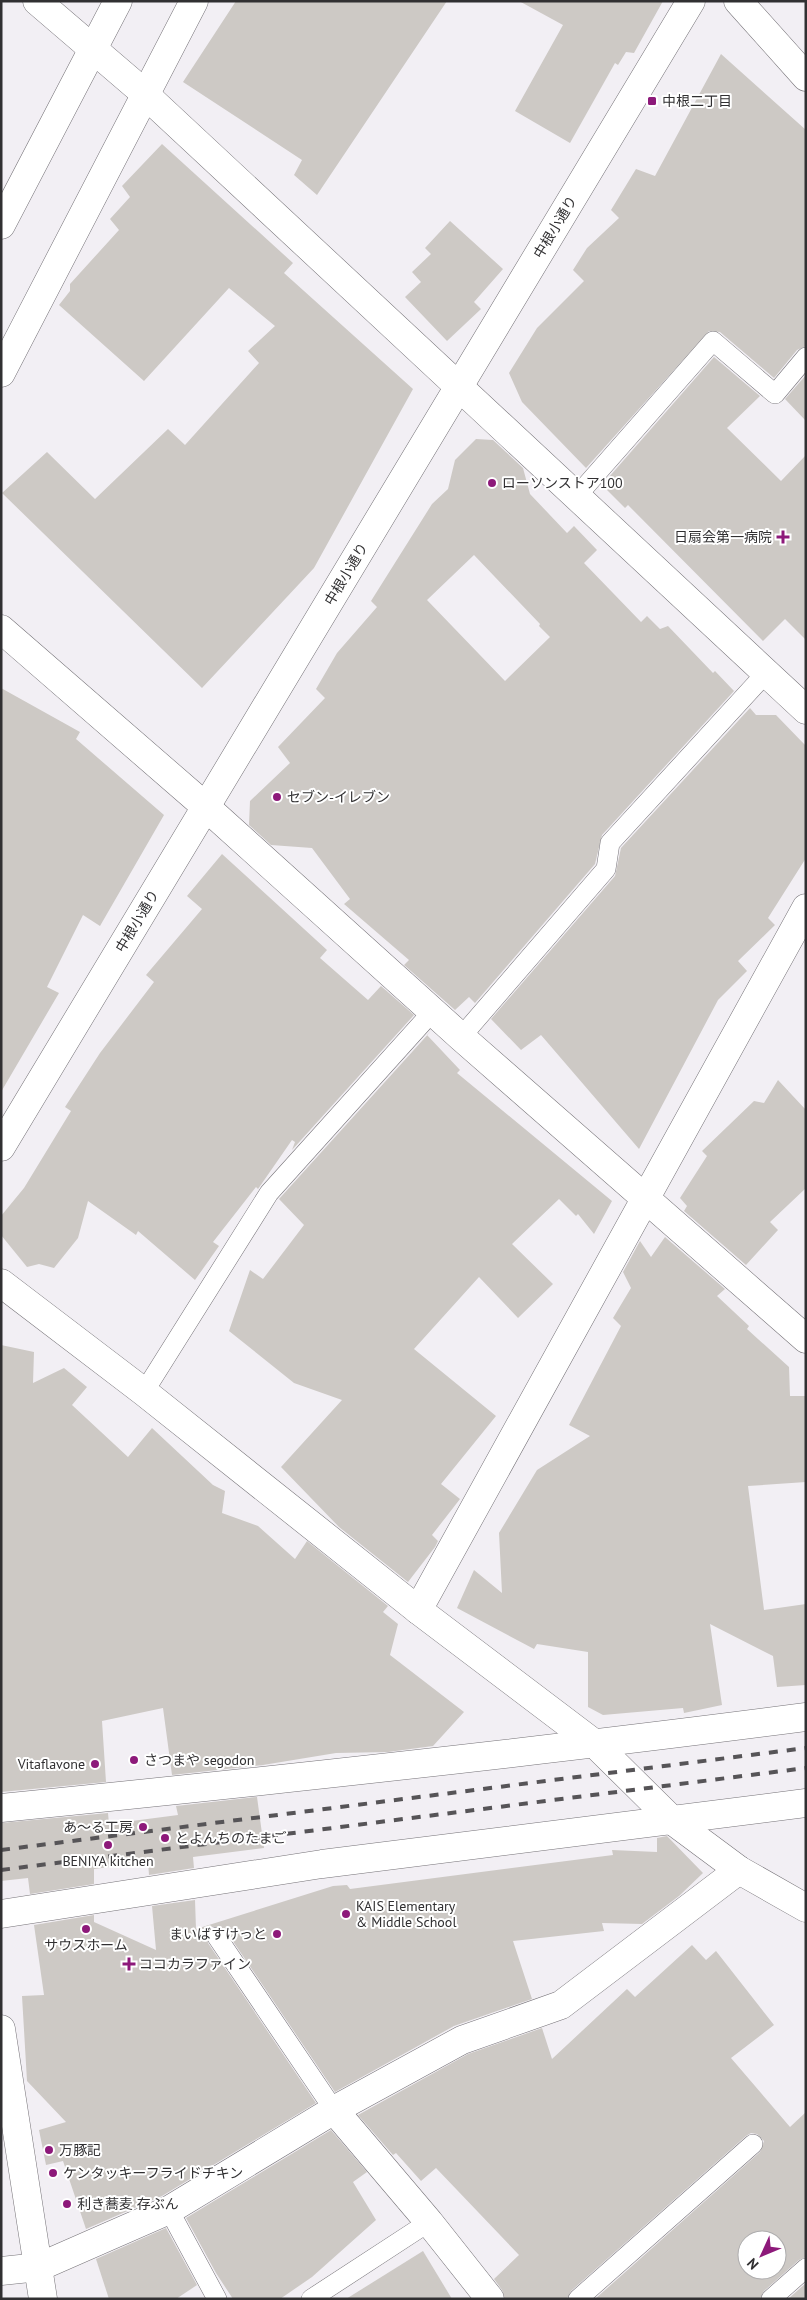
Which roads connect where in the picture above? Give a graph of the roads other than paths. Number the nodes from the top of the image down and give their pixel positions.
1 (37, 1) edge
2 (118, 1) edge
3 (194, 1) edge
4 (691, 1) edge
5 (738, 1) edge
6 (99, 53) junction
7 (806, 77) edge
8 (140, 90) junction
9 (1, 225) edge
10 (806, 357) edge
11 (1, 373) edge
12 (459, 387) junction
13 (576, 496) junction
14 (1, 629) edge
15 (766, 673) junction
16 (806, 710) edge
17 (206, 807) junction
18 (806, 908) edge
19 (432, 1011) junction
20 (461, 1037) junction
21 (1, 1146) edge
22 (647, 1198) junction
23 (1, 1283) edge
24 (806, 1340) edge
25 (144, 1392) junction
26 (418, 1610) junction
27 (806, 1717) edge
28 (596, 1744) junction
29 (806, 1803) edge
30 (1, 1808) edge
31 (673, 1821) junction
32 (739, 1870) junction
33 (806, 1908) edge
34 (1, 1914) edge
35 (217, 1937) dead end
36 (1, 2029) edge
37 (334, 2110) junction
38 (754, 2144) dead end
39 (169, 2210) junction
40 (429, 2222) junction
41 (39, 2267) junction
42 (806, 2268) edge
43 (1, 2271) edge
44 (43, 2299) edge
45 (217, 2299) edge
46 (311, 2299) edge
47 (490, 2299) edge
48 (578, 2299) edge
49 (772, 2299) edge

1 - 6 street
2 - 6 street
3 - 8 street
4 - 12 street, 中根小通り
5 - 7 street
6 - 8 street
6 - 9 street
8 - 11 street
8 - 12 street
10 - 13 lane
12 - 13 street
12 - 17 street, 中根小通り
13 - 15 street
14 - 17 street
15 - 16 street
15 - 20 lane
17 - 19 street
17 - 21 street, 中根小通り
18 - 22 street
19 - 20 street
19 - 25 lane
20 - 22 street
22 - 24 street
22 - 26 street
23 - 25 street
25 - 26 street
26 - 28 street
27 - 28 street
28 - 30 street
28 - 31 street
29 - 31 street
31 - 32 street
31 - 34 street
32 - 33 street
32 - 37 street
35 - 37 lane
36 - 41 street
37 - 39 street
37 - 40 street
38 - 48 lane
39 - 41 street
39 - 45 lane
40 - 46 lane
40 - 47 street
41 - 43 street
41 - 44 street
42 - 49 lane

